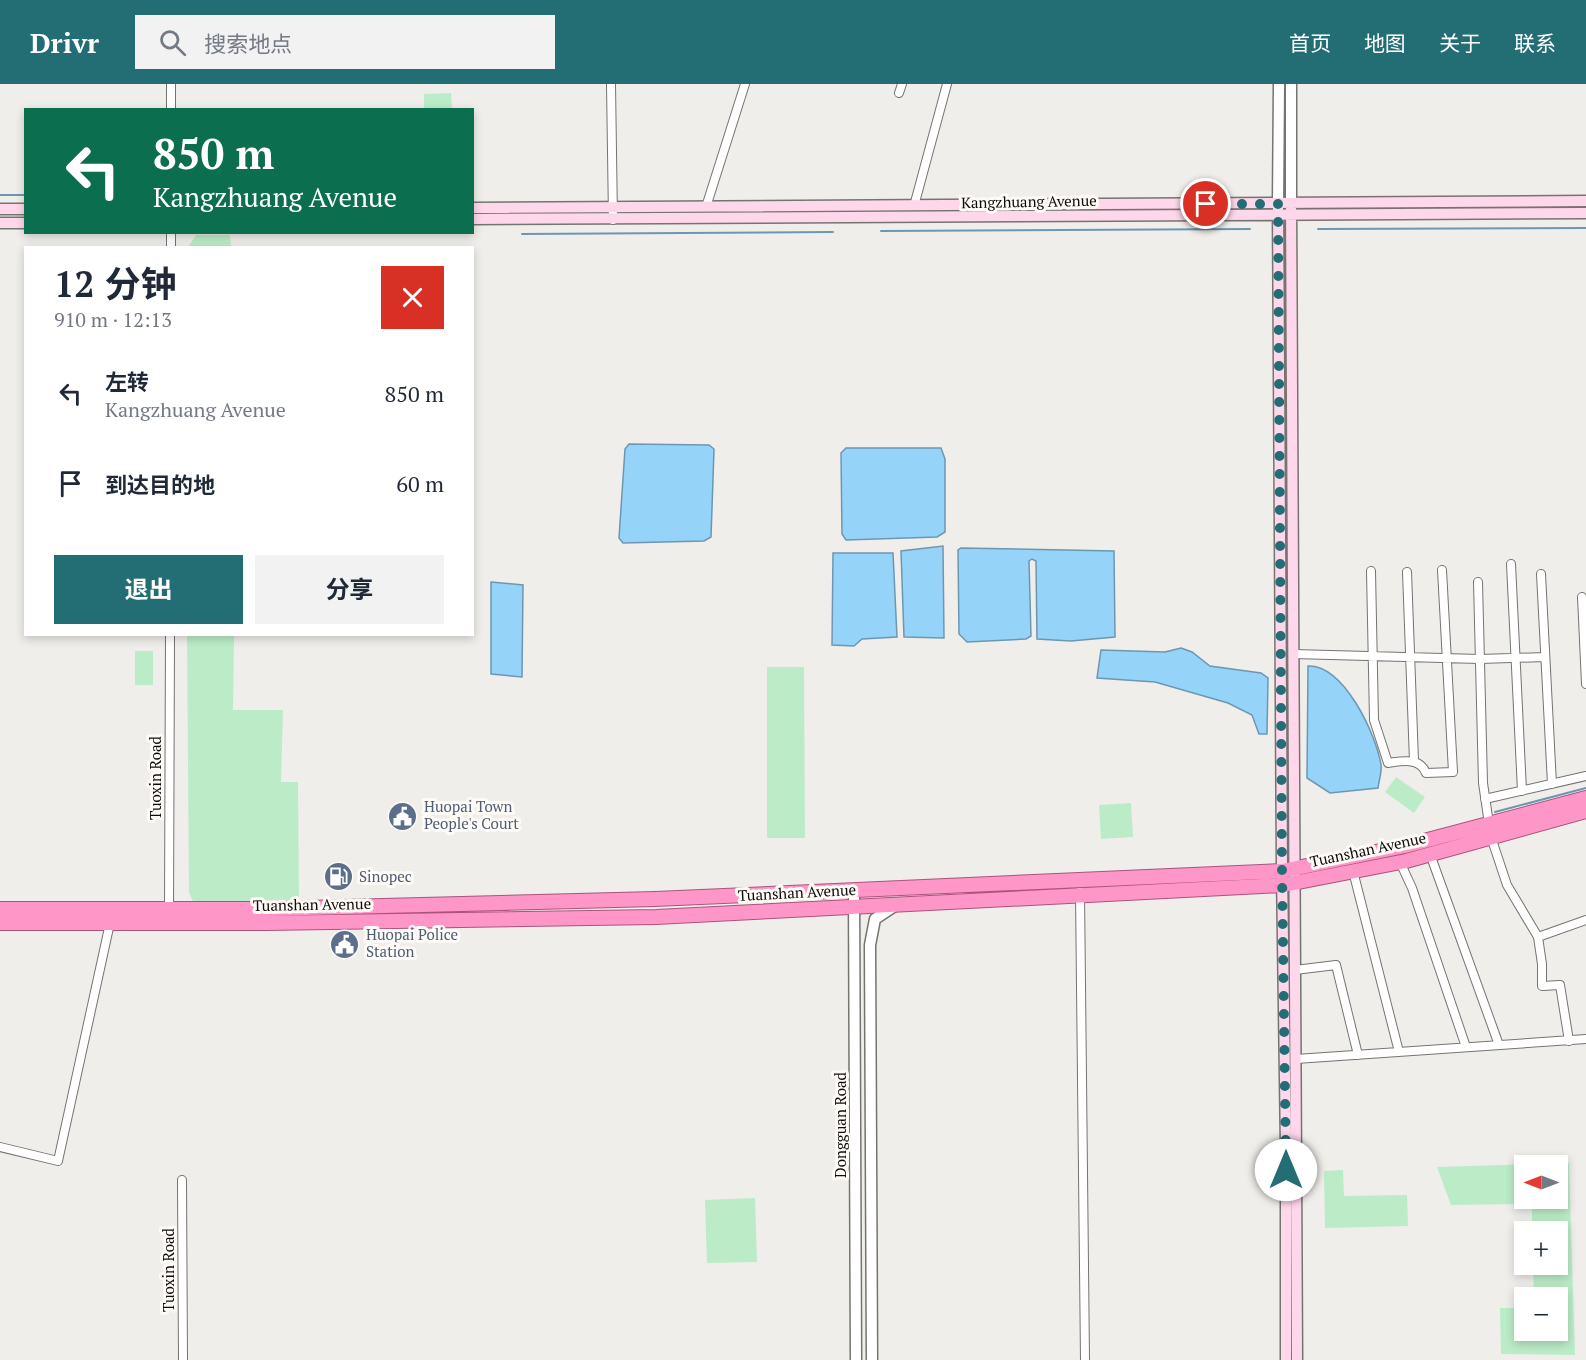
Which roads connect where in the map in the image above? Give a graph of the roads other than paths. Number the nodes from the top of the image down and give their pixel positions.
1 (171, 84) edge
2 (611, 84) edge
3 (745, 84) edge
4 (947, 84) edge
5 (1279, 84) edge
6 (1291, 84) edge
7 (171, 108) edge
8 (1586, 201) edge
9 (1291, 203) junction
10 (1278, 204) junction
11 (914, 206) junction
12 (706, 207) junction
13 (474, 208) edge
14 (613, 208) junction
15 (0, 209) edge
16 (24, 209) edge
17 (1586, 213) edge
18 (1278, 216) junction
19 (1291, 216) junction
20 (474, 219) edge
21 (613, 220) junction
22 (0, 223) edge
23 (24, 223) edge
24 (1511, 564) dead end
25 (1442, 570) dead end
26 (1371, 571) dead end
27 (1407, 572) dead end
28 (1541, 574) dead end
29 (1478, 582) dead end
30 (1582, 597) dead end
31 (170, 636) edge
32 (1293, 654) junction
33 (1372, 656) junction
34 (1409, 657) junction
35 (1545, 657) junction
36 (1447, 658) junction
37 (1515, 658) junction
38 (1480, 659) junction
39 (1586, 684) edge
40 (1414, 761) junction
41 (1586, 776) edge
42 (1552, 784) junction
43 (1522, 790) junction
44 (1586, 798) edge
45 (1485, 799) junction
46 (1586, 811) edge
47 (1490, 830) junction
48 (1430, 854) junction
49 (1400, 862) junction
50 (1353, 871) junction
51 (1288, 877) junction
52 (1080, 880) junction
53 (854, 890) junction
54 (1081, 896) junction
55 (896, 905) junction
56 (855, 907) junction
57 (0, 909) edge
58 (170, 916) junction
59 (1586, 920) edge
60 (0, 923) edge
61 (110, 923) junction
62 (1538, 937) junction
63 (1295, 970) junction
64 (1586, 1039) edge
65 (1569, 1041) junction
66 (1499, 1045) junction
67 (1466, 1047) junction
68 (1400, 1052) junction
69 (1358, 1055) junction
70 (1296, 1059) junction
71 (0, 1147) edge
72 (182, 1180) dead end
73 (183, 1360) edge
74 (856, 1360) edge
75 (872, 1360) edge
76 (1085, 1360) edge
77 (1286, 1360) edge
78 (1297, 1360) edge

1 - 7 street
2 - 14 street
3 - 12 street
4 - 11 street
5 - 10 street
6 - 9 street
8 - 9 main road, Kangzhuang Avenue
9 - 10 main road, Kangzhuang Avenue
9 - 19 main road
10 - 11 main road, Kangzhuang Avenue
10 - 18 main road
11 - 12 main road, Kangzhuang Avenue
12 - 14 main road, Kangzhuang Avenue
13 - 14 main road, Kangzhuang Avenue
14 - 21 street
15 - 16 main road
17 - 19 main road, Kangzhuang Avenue
18 - 19 main road, Kangzhuang Avenue
18 - 21 main road, Kangzhuang Avenue
18 - 51 main road
19 - 32 main road
20 - 21 main road, Kangzhuang Avenue
22 - 23 main road
24 - 37 street
25 - 36 street
26 - 33 street
27 - 34 street
28 - 35 street
29 - 38 street
30 - 39 street
31 - 58 street, Tuoxin Road
32 - 33 street
32 - 51 main road
33 - 34 street
33 - 40 street
34 - 36 street
34 - 40 street
35 - 37 street
35 - 42 street
36 - 38 street
36 - 40 street
37 - 38 street
37 - 43 street
38 - 45 street
41 - 42 street
42 - 43 street
43 - 45 street
44 - 47 highway, Tuanshan Avenue
45 - 47 street
46 - 47 highway, Tuanshan Avenue
47 - 48 highway, Tuanshan Avenue
47 - 51 highway, Tuanshan Avenue
47 - 62 street
48 - 49 highway, Tuanshan Avenue
48 - 66 street
49 - 50 highway, Tuanshan Avenue
49 - 67 street
50 - 51 highway, Tuanshan Avenue
50 - 68 street
51 - 52 highway, Tuanshan Avenue
51 - 54 highway, Tuanshan Avenue
51 - 63 main road
51 - 77 main road
52 - 53 highway, Tuanshan Avenue
52 - 54 street
53 - 56 street, Dongguan Road
53 - 58 highway, Tuanshan Avenue
54 - 55 highway, Tuanshan Avenue
54 - 76 street
55 - 56 highway, Tuanshan Avenue
55 - 75 street, Dongguan Road
56 - 58 highway, Tuanshan Avenue
56 - 74 street, Dongguan Road
57 - 58 highway, Tuanshan Avenue
58 - 61 highway, Tuanshan Avenue
59 - 62 street
60 - 61 highway, Tuanshan Avenue
61 - 71 street
62 - 65 street
63 - 69 street
63 - 70 main road
64 - 65 street
65 - 66 street
66 - 67 street
67 - 68 street
68 - 69 street
69 - 70 street
70 - 78 main road
72 - 73 street, Tuoxin Road

